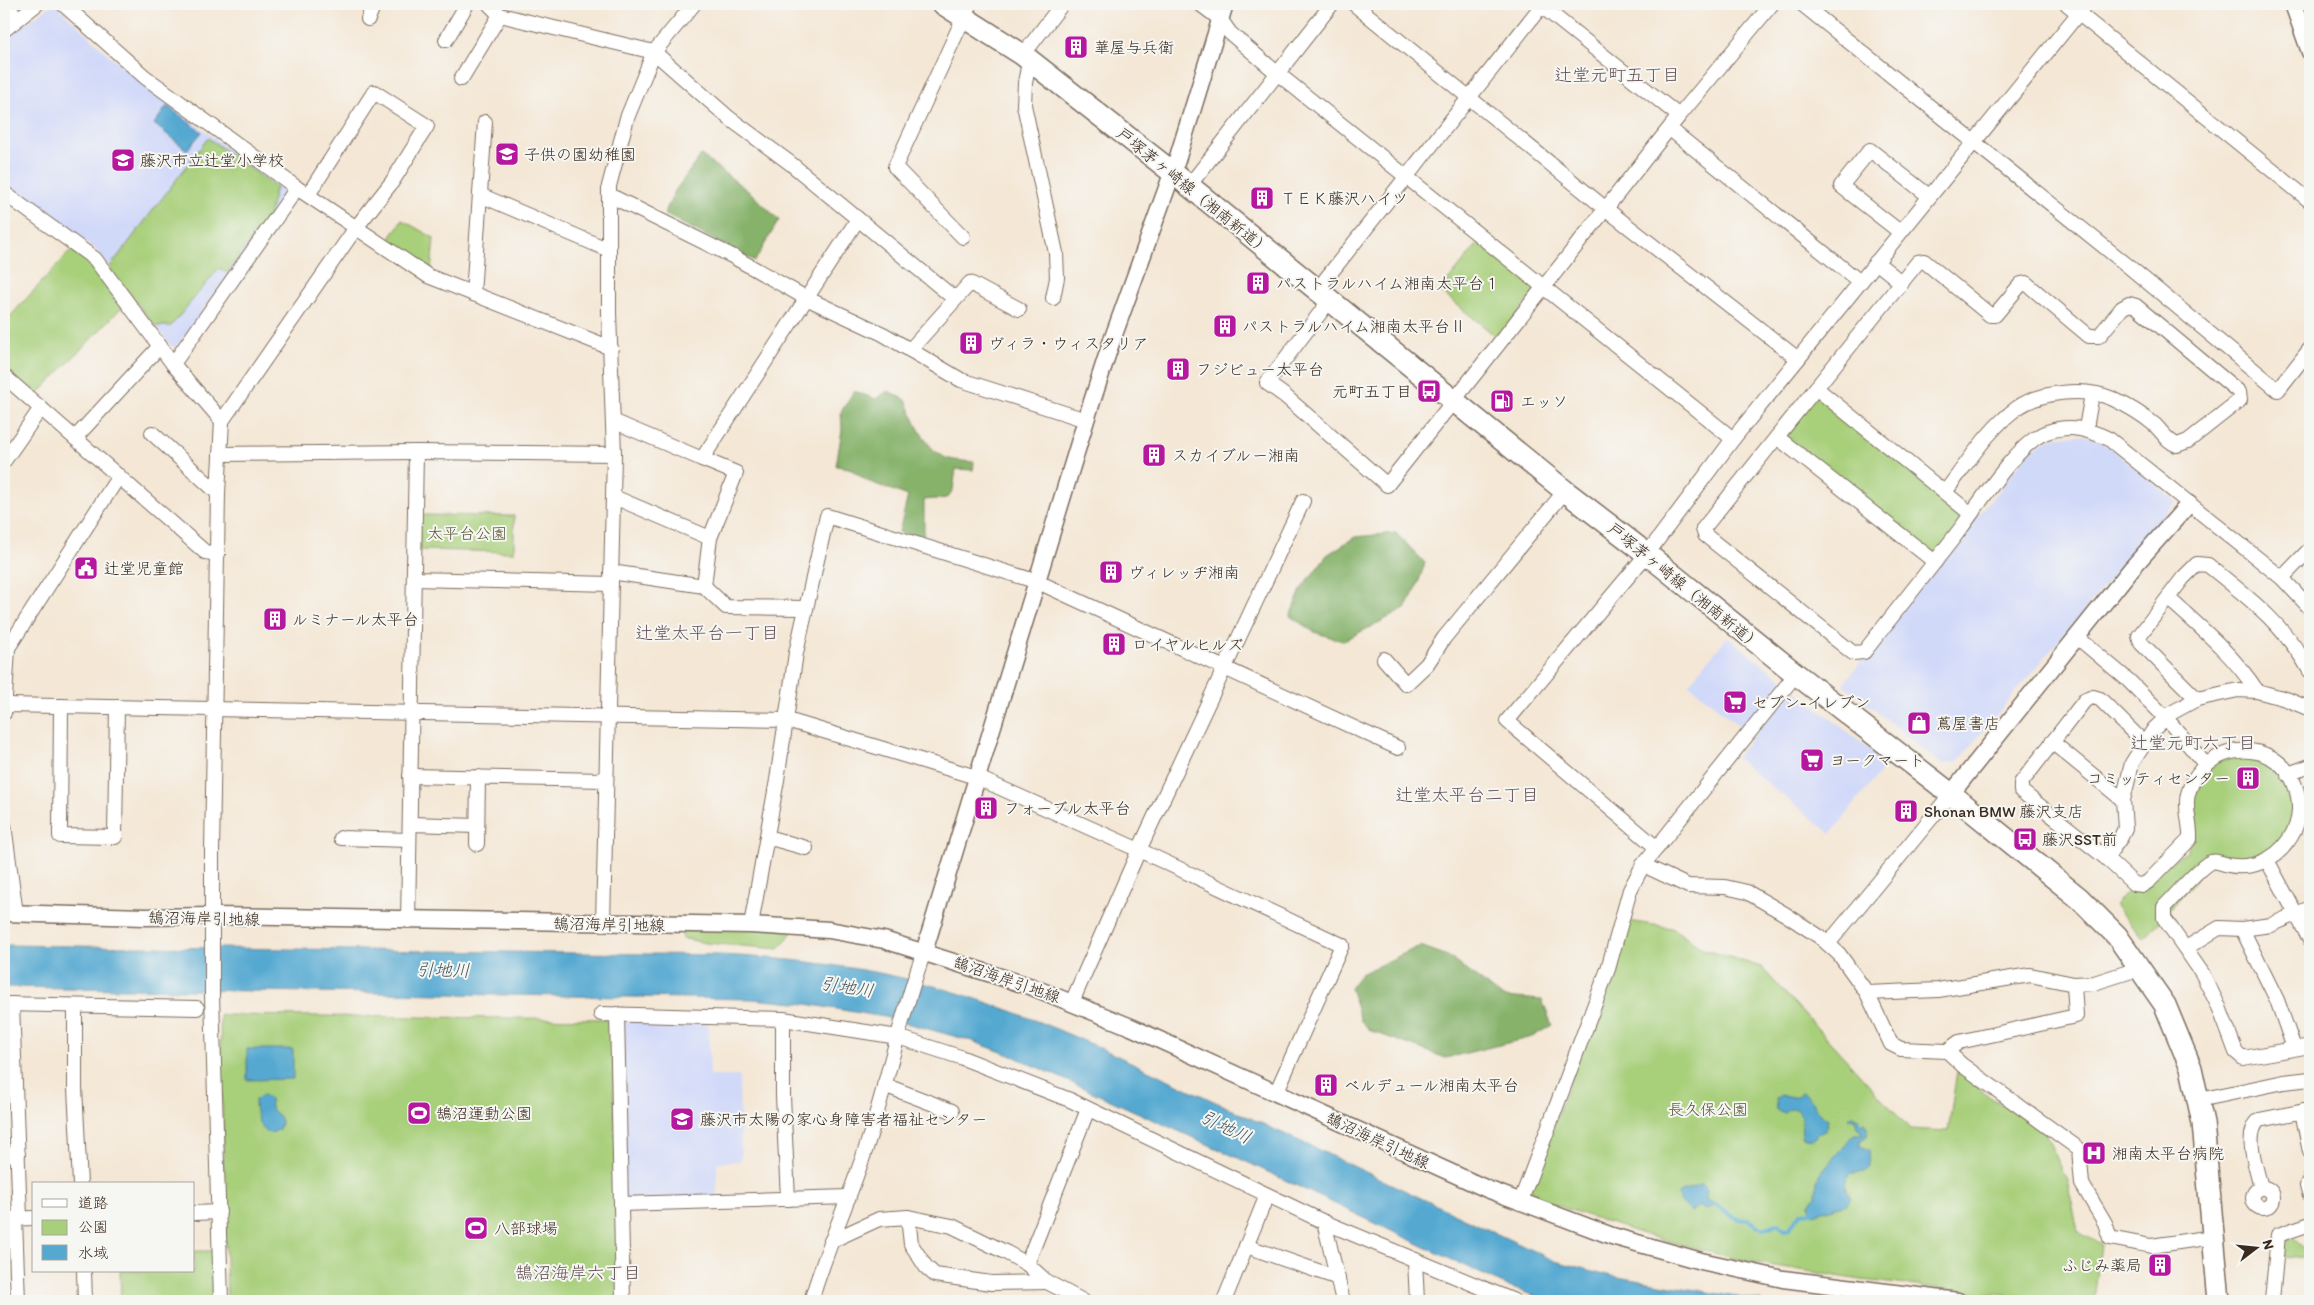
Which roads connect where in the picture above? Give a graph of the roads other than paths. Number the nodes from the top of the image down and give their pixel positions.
1 (37, 4) edge
2 (63, 4) edge
3 (374, 4) edge
4 (467, 4) edge
5 (489, 4) edge
6 (694, 4) edge
7 (943, 4) edge
8 (1062, 4) edge
9 (1200, 4) edge
10 (1332, 4) edge
11 (1354, 4) edge
12 (1541, 4) edge
13 (1772, 4) edge
14 (1802, 4) edge
15 (2067, 4) edge
16 (2293, 4) edge
17 (4, 5) edge
18 (2082, 8) edge
19 (965, 12) edge
20 (1222, 12) edge
21 (500, 14) junction
22 (18, 18) junction
23 (368, 18) dead end
24 (4, 30) edge
25 (446, 40) dead end
26 (654, 52) junction
27 (2310, 52) edge
28 (1026, 58) junction
29 (1278, 73) junction
30 (461, 79) dead end
31 (1470, 96) junction
32 (1679, 116) junction
33 (485, 122) dead end
34 (1670, 129) junction
35 (1974, 142) junction
36 (1172, 172) junction
37 (1406, 176) junction
38 (1188, 187) junction
39 (302, 191) junction
40 (4, 193) edge
41 (609, 195) junction
42 (480, 196) junction
43 (1929, 196) junction
44 (2310, 201) edge
45 (1606, 209) junction
46 (858, 219) junction
47 (355, 229) junction
48 (1900, 232) junction
49 (963, 237) dead end
50 (609, 250) junction
51 (1876, 262) junction
52 (1860, 282) junction
53 (1902, 283) junction
54 (1545, 288) junction
55 (473, 294) junction
56 (1324, 295) junction
57 (806, 298) junction
58 (1053, 298) dead end
59 (954, 300) junction
60 (1019, 309) dead end
61 (160, 346) junction
62 (612, 348) junction
63 (2310, 348) edge
64 (910, 350) junction
65 (1798, 359) junction
66 (173, 364) junction
67 (4, 376) edge
68 (1816, 388) junction
69 (2092, 394) junction
70 (1453, 401) junction
71 (41, 408) junction
72 (1086, 420) junction
73 (222, 421) junction
74 (613, 421) junction
75 (2086, 428) junction
76 (152, 433) dead end
77 (1777, 437) junction
78 (75, 438) junction
79 (1734, 439) junction
80 (416, 452) junction
81 (220, 454) junction
82 (614, 454) junction
83 (702, 459) junction
84 (4, 461) edge
85 (119, 476) junction
86 (1565, 490) junction
87 (1945, 492) junction
88 (218, 493) junction
89 (614, 497) junction
90 (1303, 501) dead end
91 (2189, 504) junction
92 (1972, 514) junction
93 (710, 538) junction
94 (2310, 549) edge
95 (218, 554) junction
96 (1647, 554) junction
97 (1935, 562) junction
98 (611, 578) junction
99 (2282, 578) junction
100 (414, 579) junction
101 (1038, 582) junction
102 (704, 586) junction
103 (2168, 598) junction
104 (806, 608) junction
105 (2310, 608) edge
106 (2077, 637) junction
107 (1384, 659) dead end
108 (1224, 668) junction
109 (2310, 671) edge
110 (1796, 674) junction
111 (2257, 691) junction
112 (2197, 699) junction
113 (61, 706) junction
114 (116, 707) junction
115 (215, 708) junction
116 (4, 709) edge
117 (2310, 709) edge
118 (412, 713) junction
119 (608, 717) junction
120 (2166, 718) junction
121 (787, 720) junction
122 (2052, 742) junction
123 (2144, 743) junction
124 (1398, 748) dead end
125 (2205, 764) junction
126 (2310, 766) edge
127 (2288, 774) junction
128 (410, 776) junction
129 (478, 777) junction
130 (976, 777) junction
131 (606, 780) junction
132 (1952, 794) junction
133 (2305, 797) edge
134 (2123, 800) junction
135 (410, 824) junction
136 (4, 825) edge
137 (477, 826) junction
138 (767, 837) junction
139 (342, 838) dead end
140 (409, 840) junction
141 (477, 844) dead end
142 (806, 848) dead end
143 (1657, 848) junction
144 (1139, 850) junction
145 (2106, 858) junction
146 (2266, 860) junction
147 (1643, 865) junction
148 (2310, 908) edge
149 (10, 913) edge
150 (2296, 916) junction
151 (408, 921) junction
152 (212, 923) junction
153 (603, 924) junction
154 (751, 925) junction
155 (2242, 929) junction
156 (2310, 940) edge
157 (1828, 944) junction
158 (2186, 948) junction
159 (924, 952) junction
160 (2141, 968) junction
161 (2074, 984) junction
162 (1867, 993) junction
163 (1072, 1002) junction
164 (8, 1004) edge
165 (75, 1006) junction
166 (197, 1008) dead end
167 (601, 1014) dead end
168 (617, 1014) junction
169 (783, 1019) junction
170 (898, 1037) junction
171 (2310, 1046) edge
172 (2294, 1048) junction
173 (1947, 1051) junction
174 (2310, 1078) edge
175 (884, 1085) junction
176 (1276, 1093) junction
177 (2199, 1100) junction
178 (1088, 1109) junction
179 (952, 1111) dead end
180 (2306, 1111) edge
181 (2310, 1152) edge
182 (11, 1154) edge
183 (2310, 1179) edge
184 (80, 1182) edge
185 (2262, 1188) dead end
186 (1267, 1195) junction
187 (2310, 1195) edge
188 (849, 1197) junction
189 (788, 1199) junction
190 (1520, 1203) junction
191 (621, 1204) junction
192 (219, 1212) junction
193 (195, 1213) edge
194 (908, 1217) junction
195 (18, 1219) edge
196 (1324, 1222) junction
197 (2310, 1224) edge
198 (2213, 1237) junction
199 (831, 1241) junction
200 (1246, 1246) junction
201 (1415, 1260) junction
202 (1027, 1264) junction
203 (84, 1272) edge
204 (1338, 1278) junction
205 (1047, 1282) junction
206 (1060, 1295) edge
207 (18, 1301) edge
208 (85, 1301) edge
209 (221, 1301) edge
210 (623, 1301) edge
211 (812, 1301) edge
212 (1083, 1301) edge
213 (1224, 1301) edge
214 (1343, 1301) edge
215 (1417, 1301) edge
216 (1514, 1301) edge
217 (1958, 1301) edge
218 (2219, 1301) edge
219 (2272, 1301) edge

1 - 22 street
2 - 39 street
3 - 23 street
4 - 25 street
5 - 21 street
6 - 26 street
7 - 19 main road, 戸塚茅ヶ崎線（湘南新道）
8 - 28 street
9 - 20 street
10 - 29 street
11 - 31 street
12 - 31 street
12 - 32 street
13 - 32 street
14 - 35 street
15 - 18 street
16 - 27 street
17 - 22 street
18 - 35 street
18 - 44 street
19 - 28 main road, 戸塚茅ヶ崎線（湘南新道）
19 - 49 street
20 - 29 street
20 - 36 street
21 - 26 street
21 - 30 street
22 - 24 street
26 - 41 street
26 - 46 street
28 - 36 main road, 戸塚茅ヶ崎線（湘南新道）
28 - 58 street
29 - 37 street
29 - 38 street
31 - 37 street
31 - 45 street
32 - 34 street
33 - 42 street
34 - 45 street
34 - 52 street
35 - 43 street
35 - 63 street
36 - 38 main road, 戸塚茅ヶ崎線（湘南新道）
36 - 72 street
37 - 54 street
37 - 56 street
38 - 56 main road, 戸塚茅ヶ崎線（湘南新道）
39 - 47 street
39 - 47 street
39 - 66 street
40 - 61 street
41 - 50 street
41 - 57 street
42 - 50 street
42 - 55 street
43 - 48 street
43 - 48 street
45 - 54 street
45 - 65 street
46 - 57 street
46 - 59 street
47 - 55 street
47 - 73 street
48 - 51 street
50 - 62 street
51 - 52 street
51 - 53 street
52 - 65 street
53 - 68 street
53 - 69 street
54 - 70 street
54 - 79 street
55 - 62 street
56 - 70 main road, 戸塚茅ヶ崎線（湘南新道）
56 - 70 street
57 - 64 street
57 - 83 street
59 - 60 street
59 - 64 street
61 - 66 street
61 - 78 street
62 - 74 street
64 - 72 street
65 - 79 street
66 - 73 street
67 - 71 street
68 - 77 street
68 - 87 street
69 - 75 street
69 - 87 street
70 - 86 main road, 戸塚茅ヶ崎線（湘南新道）
71 - 78 street
71 - 84 street
72 - 101 street
73 - 81 street
74 - 82 street
74 - 83 street
75 - 91 street
75 - 92 street
76 - 88 street
77 - 97 street
77 - 97 street
78 - 85 street
79 - 96 street
80 - 81 street
80 - 82 street
80 - 100 street
81 - 88 street
82 - 89 street
83 - 93 street
85 - 95 street
85 - 116 street
86 - 96 main road, 戸塚茅ヶ崎線（湘南新道）
86 - 107 street
87 - 92 street
88 - 95 street
89 - 93 street
89 - 98 street
90 - 108 street
91 - 99 street
91 - 106 street
92 - 97 street
93 - 102 street
94 - 99 street
95 - 115 street
96 - 110 main road, 戸塚茅ヶ崎線（湘南新道）
96 - 143 street
98 - 100 street
98 - 102 street
98 - 119 street
99 - 105 street
100 - 118 street
101 - 104 street
101 - 108 street
101 - 130 street
102 - 104 street
103 - 109 street
103 - 111 street
103 - 112 street
104 - 121 street
106 - 120 street
106 - 132 street
108 - 124 street
108 - 144 street
110 - 132 main road, 戸塚茅ヶ崎線（湘南新道）
110 - 143 street
111 - 112 street
111 - 117 street
112 - 120 street
113 - 114 street
113 - 114 street
113 - 116 street
114 - 115 street
115 - 118 street
115 - 152 street
118 - 119 street
118 - 128 street
119 - 121 street
119 - 131 street
120 - 123 street
120 - 125 street
121 - 130 street
121 - 138 street
122 - 123 street
122 - 134 street
122 - 145 street
123 - 134 street
125 - 127 street
125 - 145 street
126 - 127 street
127 - 133 street
128 - 129 street
128 - 135 street
129 - 131 street
129 - 137 street
130 - 144 street
130 - 159 street
131 - 153 street
132 - 157 street
132 - 160 main road, 戸塚茅ヶ崎線（湘南新道）
133 - 146 street
134 - 145 street
135 - 137 street
135 - 140 street
136 - 149 street
137 - 141 street
138 - 142 street
138 - 154 street
139 - 140 street
140 - 151 street
143 - 147 street
144 - 163 street
144 - 176 street
146 - 150 street
146 - 158 street
147 - 157 street
147 - 190 street
148 - 150 street
149 - 152 street, 鵠沼海岸引地線
150 - 155 street
150 - 156 street
151 - 152 street, 鵠沼海岸引地線
151 - 153 street, 鵠沼海岸引地線
152 - 192 street
153 - 154 street, 鵠沼海岸引地線
154 - 159 street, 鵠沼海岸引地線
155 - 158 street
155 - 172 street
157 - 162 street
158 - 172 street
159 - 163 street, 鵠沼海岸引地線
159 - 170 street
160 - 161 street
160 - 177 main road, 戸塚茅ヶ崎線（湘南新道）
161 - 162 street
161 - 173 street
162 - 173 street
163 - 176 street, 鵠沼海岸引地線
164 - 165 street
164 - 182 street
165 - 166 street
165 - 184 street
167 - 168 street
168 - 169 street
168 - 191 street
169 - 170 street
169 - 189 street
170 - 175 street
170 - 178 street
171 - 172 street
173 - 198 street
174 - 177 street
175 - 179 street
175 - 188 street
176 - 190 street, 鵠沼海岸引地線
177 - 198 main road, 戸塚茅ヶ崎線（湘南新道）
178 - 186 street
178 - 202 street
180 - 181 street
180 - 185 street
182 - 195 street
183 - 187 street
186 - 196 street
186 - 200 street
188 - 189 street
188 - 199 street
189 - 191 street
190 - 217 street, 鵠沼海岸引地線
191 - 210 street
192 - 193 street
192 - 209 street
194 - 199 street
194 - 202 street
194 - 205 street
195 - 207 street
196 - 201 street
196 - 204 street
197 - 219 street
198 - 218 main road, 戸塚茅ヶ崎線（湘南新道）
199 - 211 street
200 - 204 street
200 - 213 street
201 - 215 street
201 - 216 street
202 - 205 street
203 - 208 street
204 - 214 street
205 - 206 street
206 - 212 street

